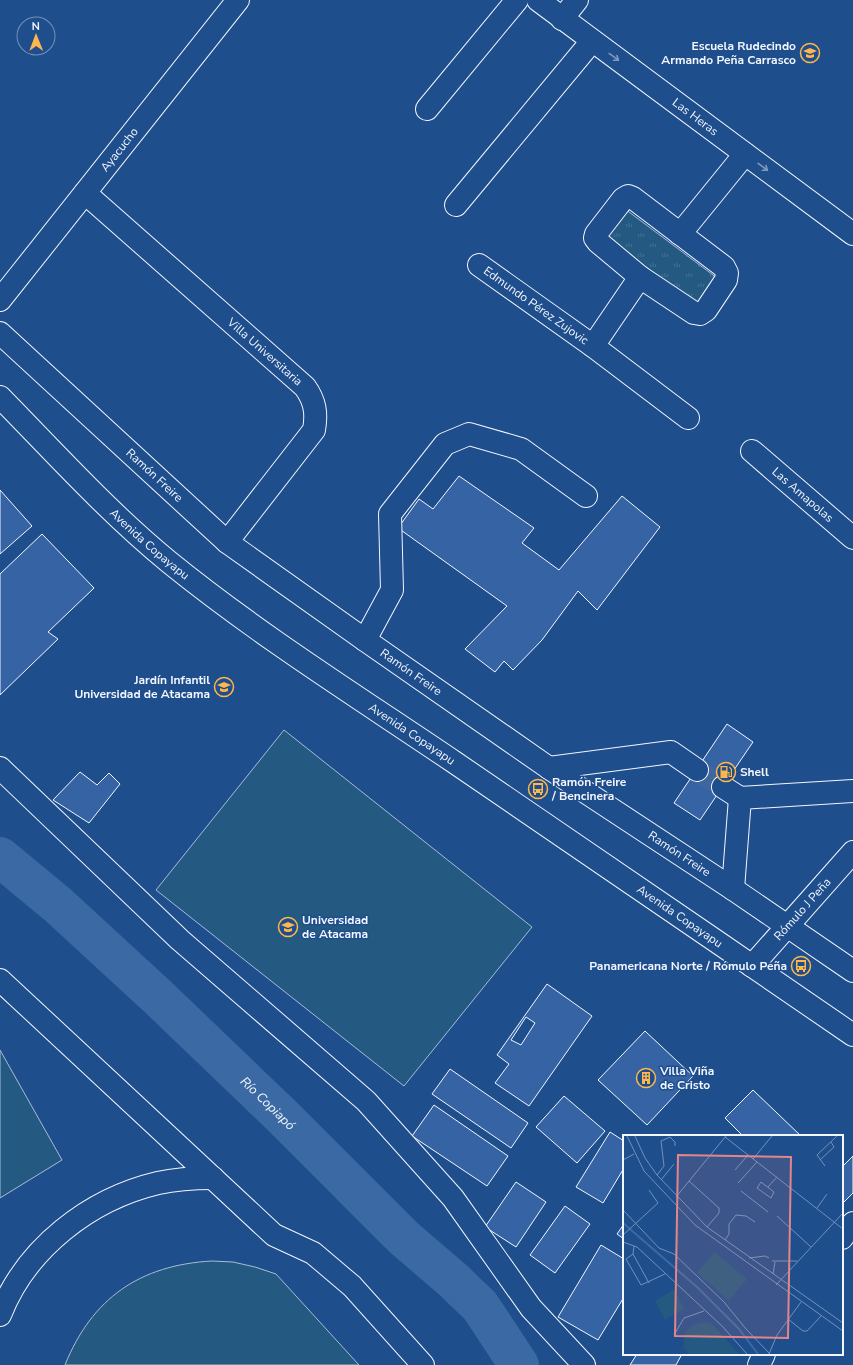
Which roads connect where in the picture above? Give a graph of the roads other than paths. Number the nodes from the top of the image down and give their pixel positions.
1 (238, 0) edge
2 (517, 0) edge
3 (538, 0) edge
4 (577, 0) edge
5 (562, 19) junction
6 (592, 41) junction
7 (427, 109) dead end
8 (746, 154) junction
9 (85, 193) junction
10 (456, 205) dead end
11 (680, 234) junction
12 (853, 234) edge
13 (478, 265) dead end
14 (640, 277) junction
15 (0, 300) edge
16 (0, 333) edge
17 (594, 346) junction
18 (0, 397) edge
19 (688, 418) dead end
20 (752, 451) dead end
21 (586, 496) dead end
22 (853, 538) edge
23 (227, 542) junction
24 (365, 640) junction
25 (0, 768) edge
26 (549, 768) junction
27 (697, 770) tunnel mouth
28 (853, 791) edge
29 (853, 852) edge
30 (733, 889) junction
31 (787, 926) junction
32 (752, 966) junction
33 (853, 971) edge
34 (0, 980) edge
35 (853, 1035) edge
36 (213, 1178) junction
37 (0, 1315) edge
38 (764, 1355) edge
39 (423, 1365) edge
40 (584, 1365) edge
41 (759, 1365) edge

1 - 9 main road, Ayacucho
2 - 7 main road
3 - 5 main road, Las Heras
4 - 5 main road
5 - 6 main road, Las Heras
6 -> 8 main road, Las Heras
6 - 10 main road
8 - 11 main road
8 -> 12 main road, Las Heras
9 - 15 main road, Ayacucho
9 - 23 main road, Villa Universitaria
11 - 14 main road
11 - 14 main road
13 - 17 main road, Edmundo Pérez Zujovic
14 - 17 main road, Edmundo Pérez Zujovic
16 - 23 main road, Ramón Freire
17 - 19 main road, Edmundo Pérez Zujovic
18 - 32 main road, Avenida Copayapu
20 - 22 main road, Las Amapolas
21 - 24 main road
23 - 24 main road, Ramón Freire
24 - 26 main road, Ramón Freire
25 - 40 main road
26 - 27 main road
26 - 30 main road, Ramón Freire
28 - 30 main road
29 - 31 main road, Rómulo J Peña
30 - 31 main road, Ramón Freire
31 - 32 main road, Rómulo J Peña
31 - 33 main road, Ramón Freire
32 - 35 main road, Avenida Copayapu
34 - 36 main road
36 - 37 main road
36 - 39 main road
38 - 41 main road

